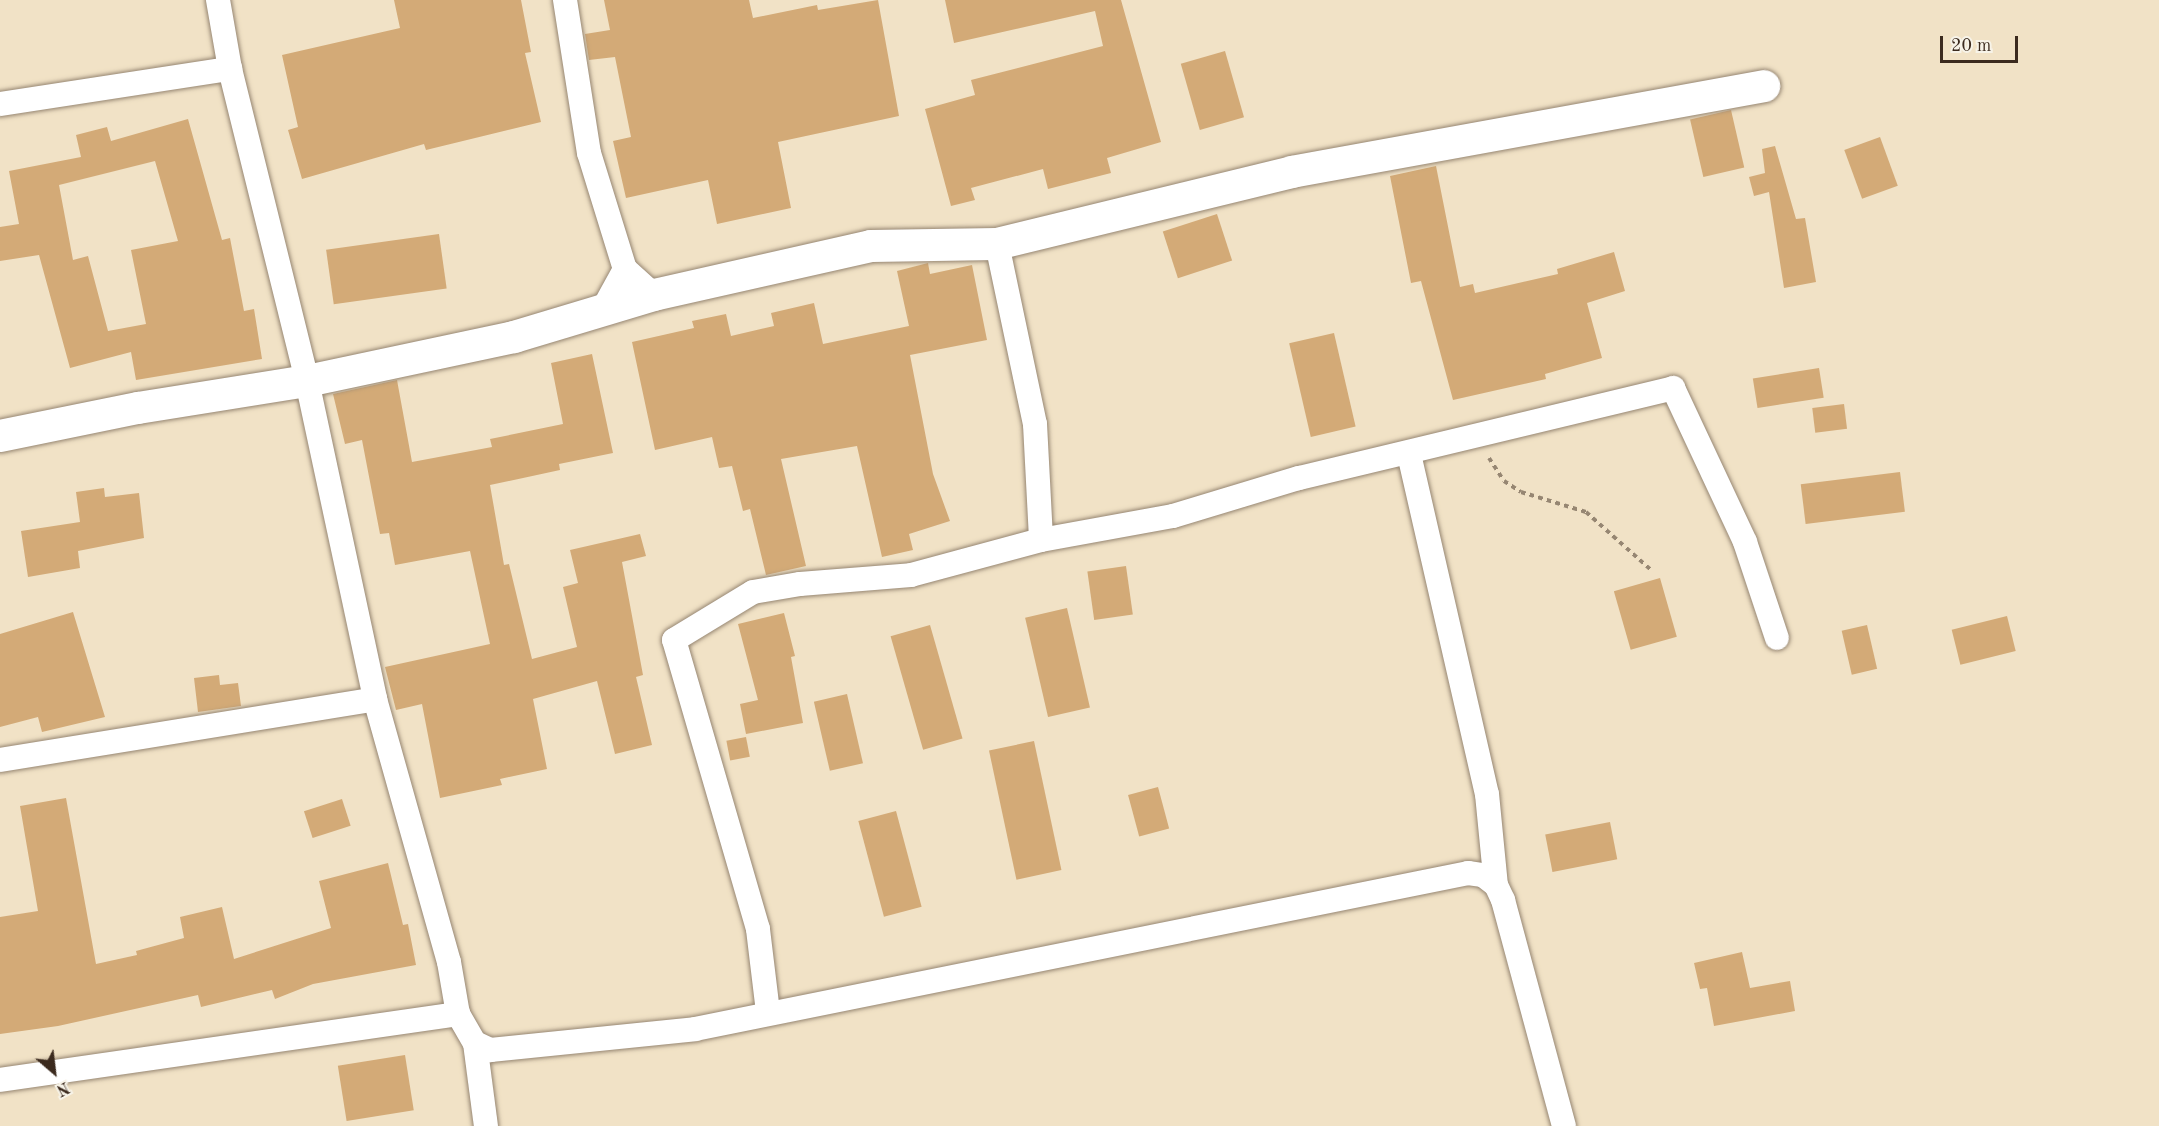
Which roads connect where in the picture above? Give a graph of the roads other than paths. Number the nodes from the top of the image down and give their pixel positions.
1 (218, 0) edge
2 (566, 0) edge
3 (230, 69) junction
4 (1764, 86) dead end
5 (0, 104) edge
6 (997, 244) junction
7 (625, 269) junction
8 (654, 295) junction
9 (603, 309) junction
10 (307, 381) junction
11 (0, 436) edge
12 (1409, 454) junction
13 (1041, 540) junction
14 (1777, 638) dead end
15 (375, 699) junction
16 (0, 760) edge
17 (1496, 885) junction
18 (768, 1012) junction
19 (458, 1014) junction
20 (475, 1043) junction
21 (0, 1080) edge
22 (486, 1126) edge
23 (1564, 1126) edge

1 - 3 street
2 - 7 street
3 - 5 street
3 - 10 street
4 - 6 street
6 - 8 street
6 - 13 street
7 - 8 street
7 - 9 street
8 - 9 street
9 - 10 street
10 - 11 street
10 - 15 street
12 - 13 street
12 - 14 street
12 - 17 street
13 - 18 street
15 - 16 street
15 - 19 street
17 - 18 street
17 - 23 street
18 - 20 street
19 - 20 street
19 - 21 street
20 - 22 street

